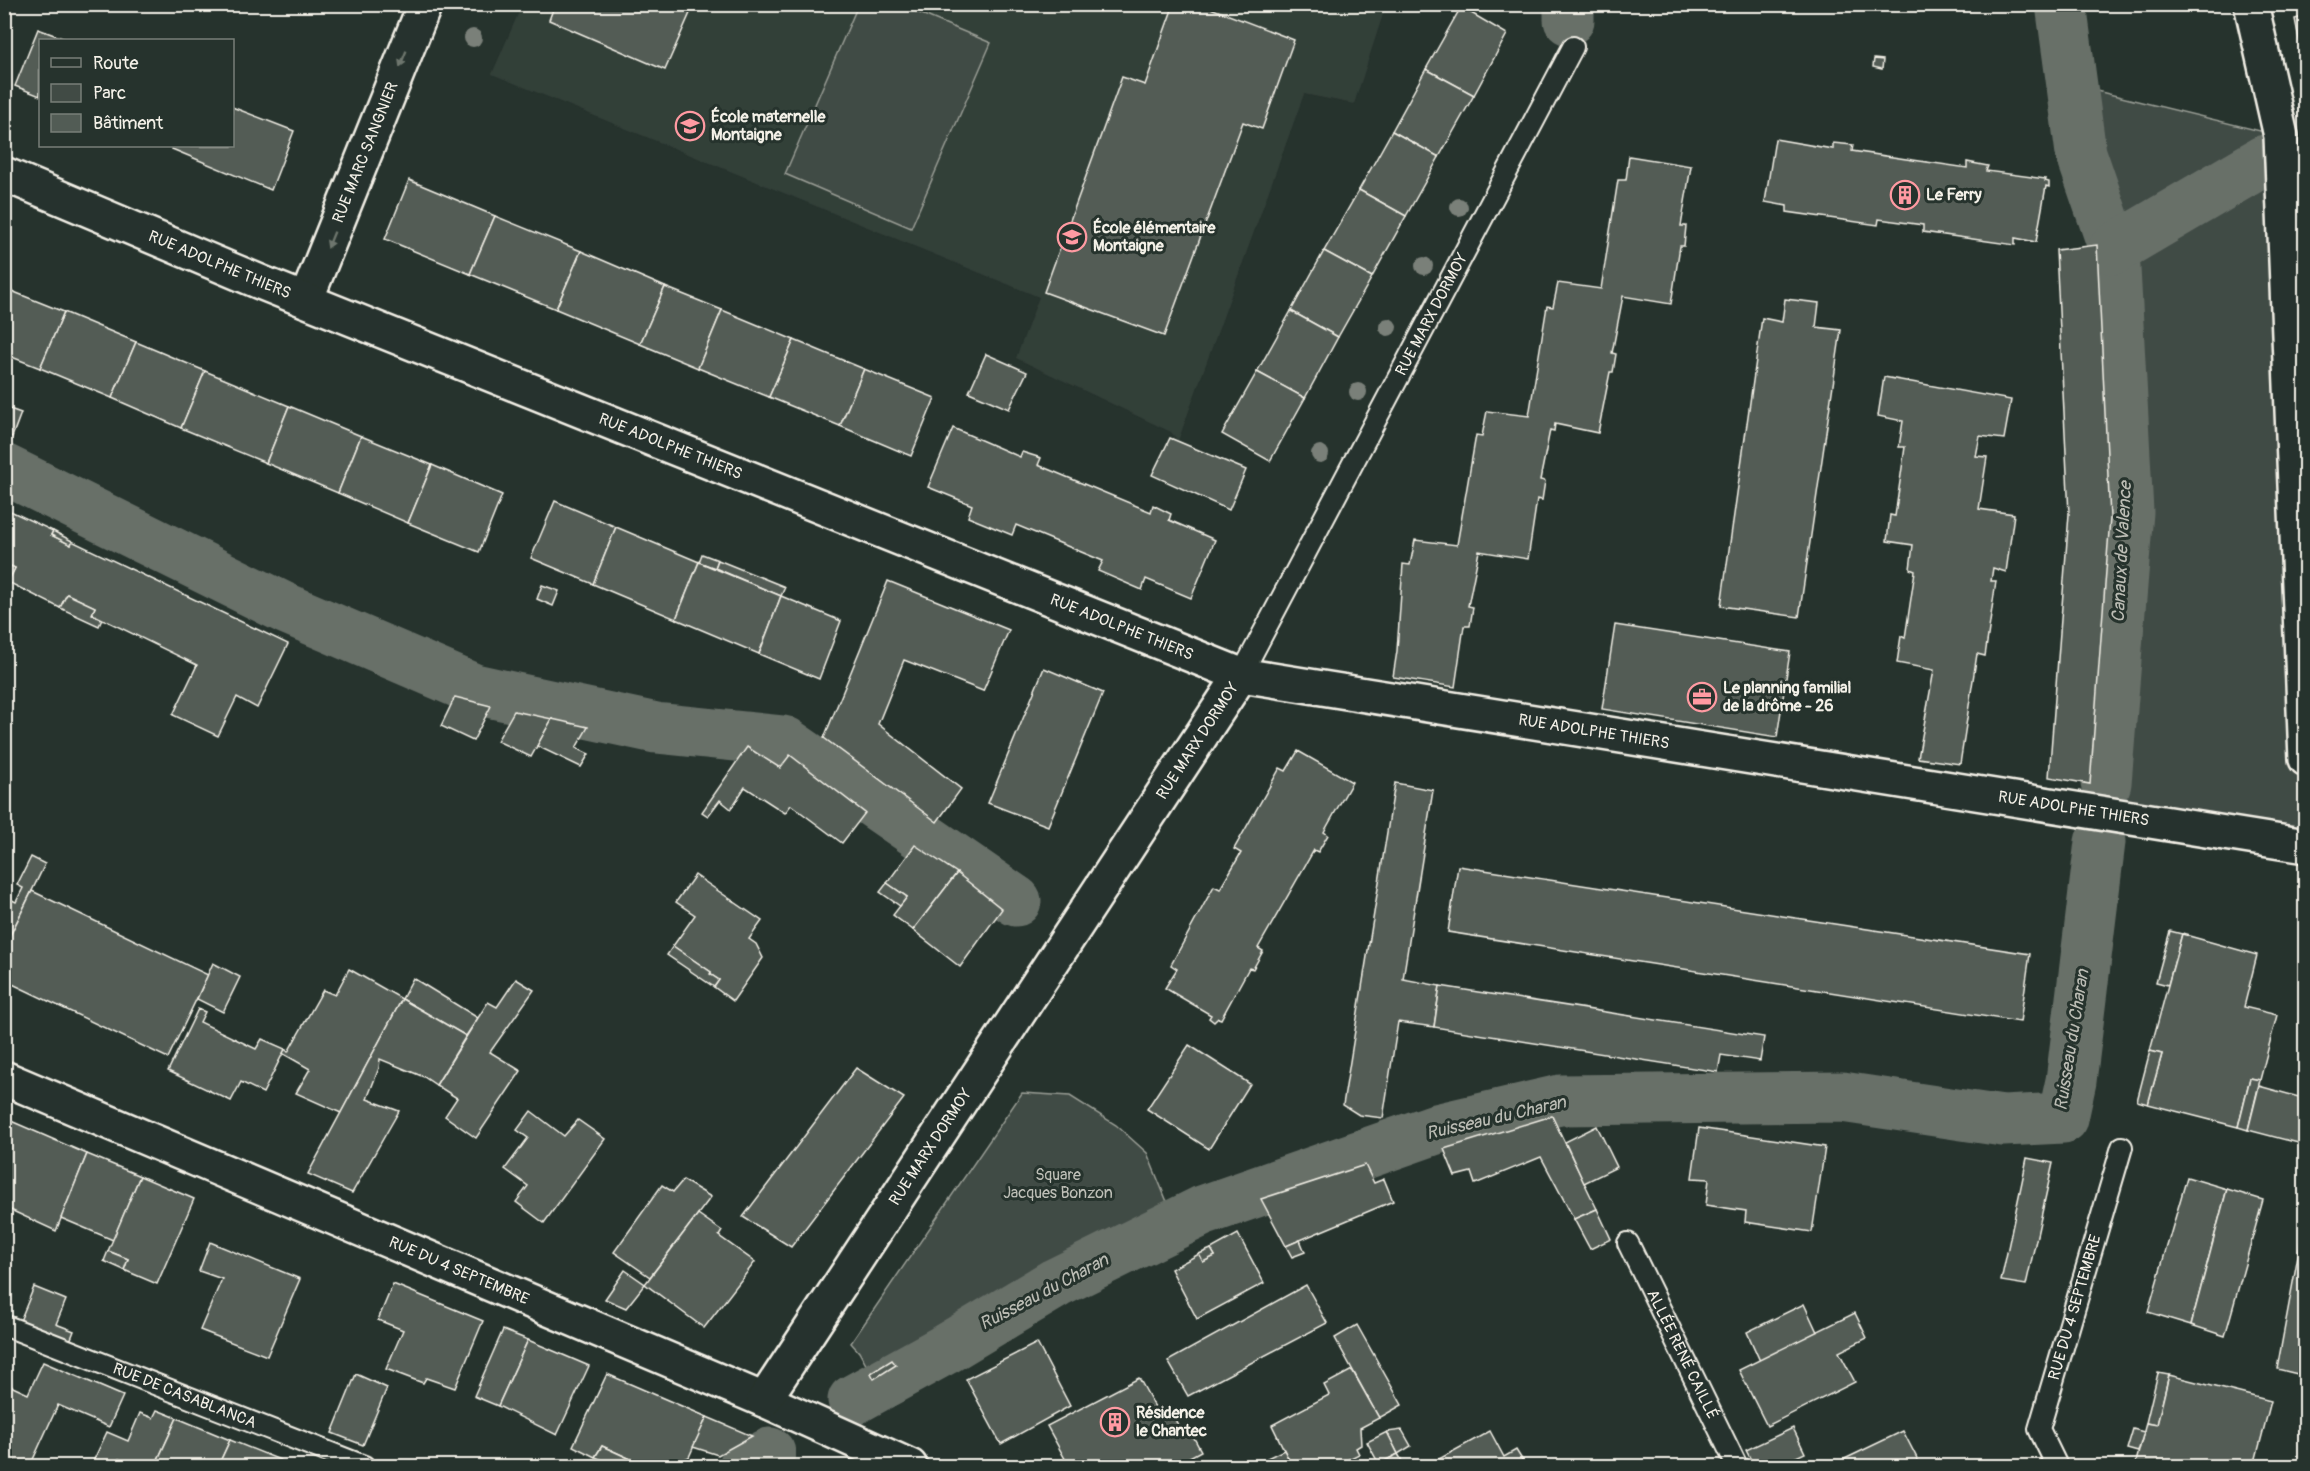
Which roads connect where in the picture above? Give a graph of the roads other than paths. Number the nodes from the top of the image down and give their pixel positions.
1 (424, 4) edge
2 (2251, 4) edge
3 (1573, 47) dead end
4 (4, 174) edge
5 (306, 300) junction
6 (1242, 675) junction
7 (2306, 759) edge
8 (2306, 846) edge
9 (4, 1078) edge
10 (2122, 1147) dead end
11 (1628, 1243) dead end
12 (4, 1325) edge
13 (764, 1400) junction
14 (364, 1467) edge
15 (910, 1467) edge
16 (1737, 1467) edge
17 (2057, 1467) edge

1 -> 5 street, RUE MARC SANGNIER
2 - 7 street
3 - 6 lane, RUE MARX DORMOY
4 - 5 street, RUE ADOLPHE THIERS
5 - 6 street, RUE ADOLPHE THIERS
6 - 8 street, RUE ADOLPHE THIERS
6 - 13 street, RUE MARX DORMOY
9 - 13 street, RUE DU 4 SEPTEMBRE
10 - 17 lane, RUE DU 4 SEPTEMBRE
11 - 16 lane, ALLÉE RENÉ CAILLÉ
12 - 14 lane, RUE DE CASABLANCA
13 - 15 street, RUE DU 4 SEPTEMBRE

